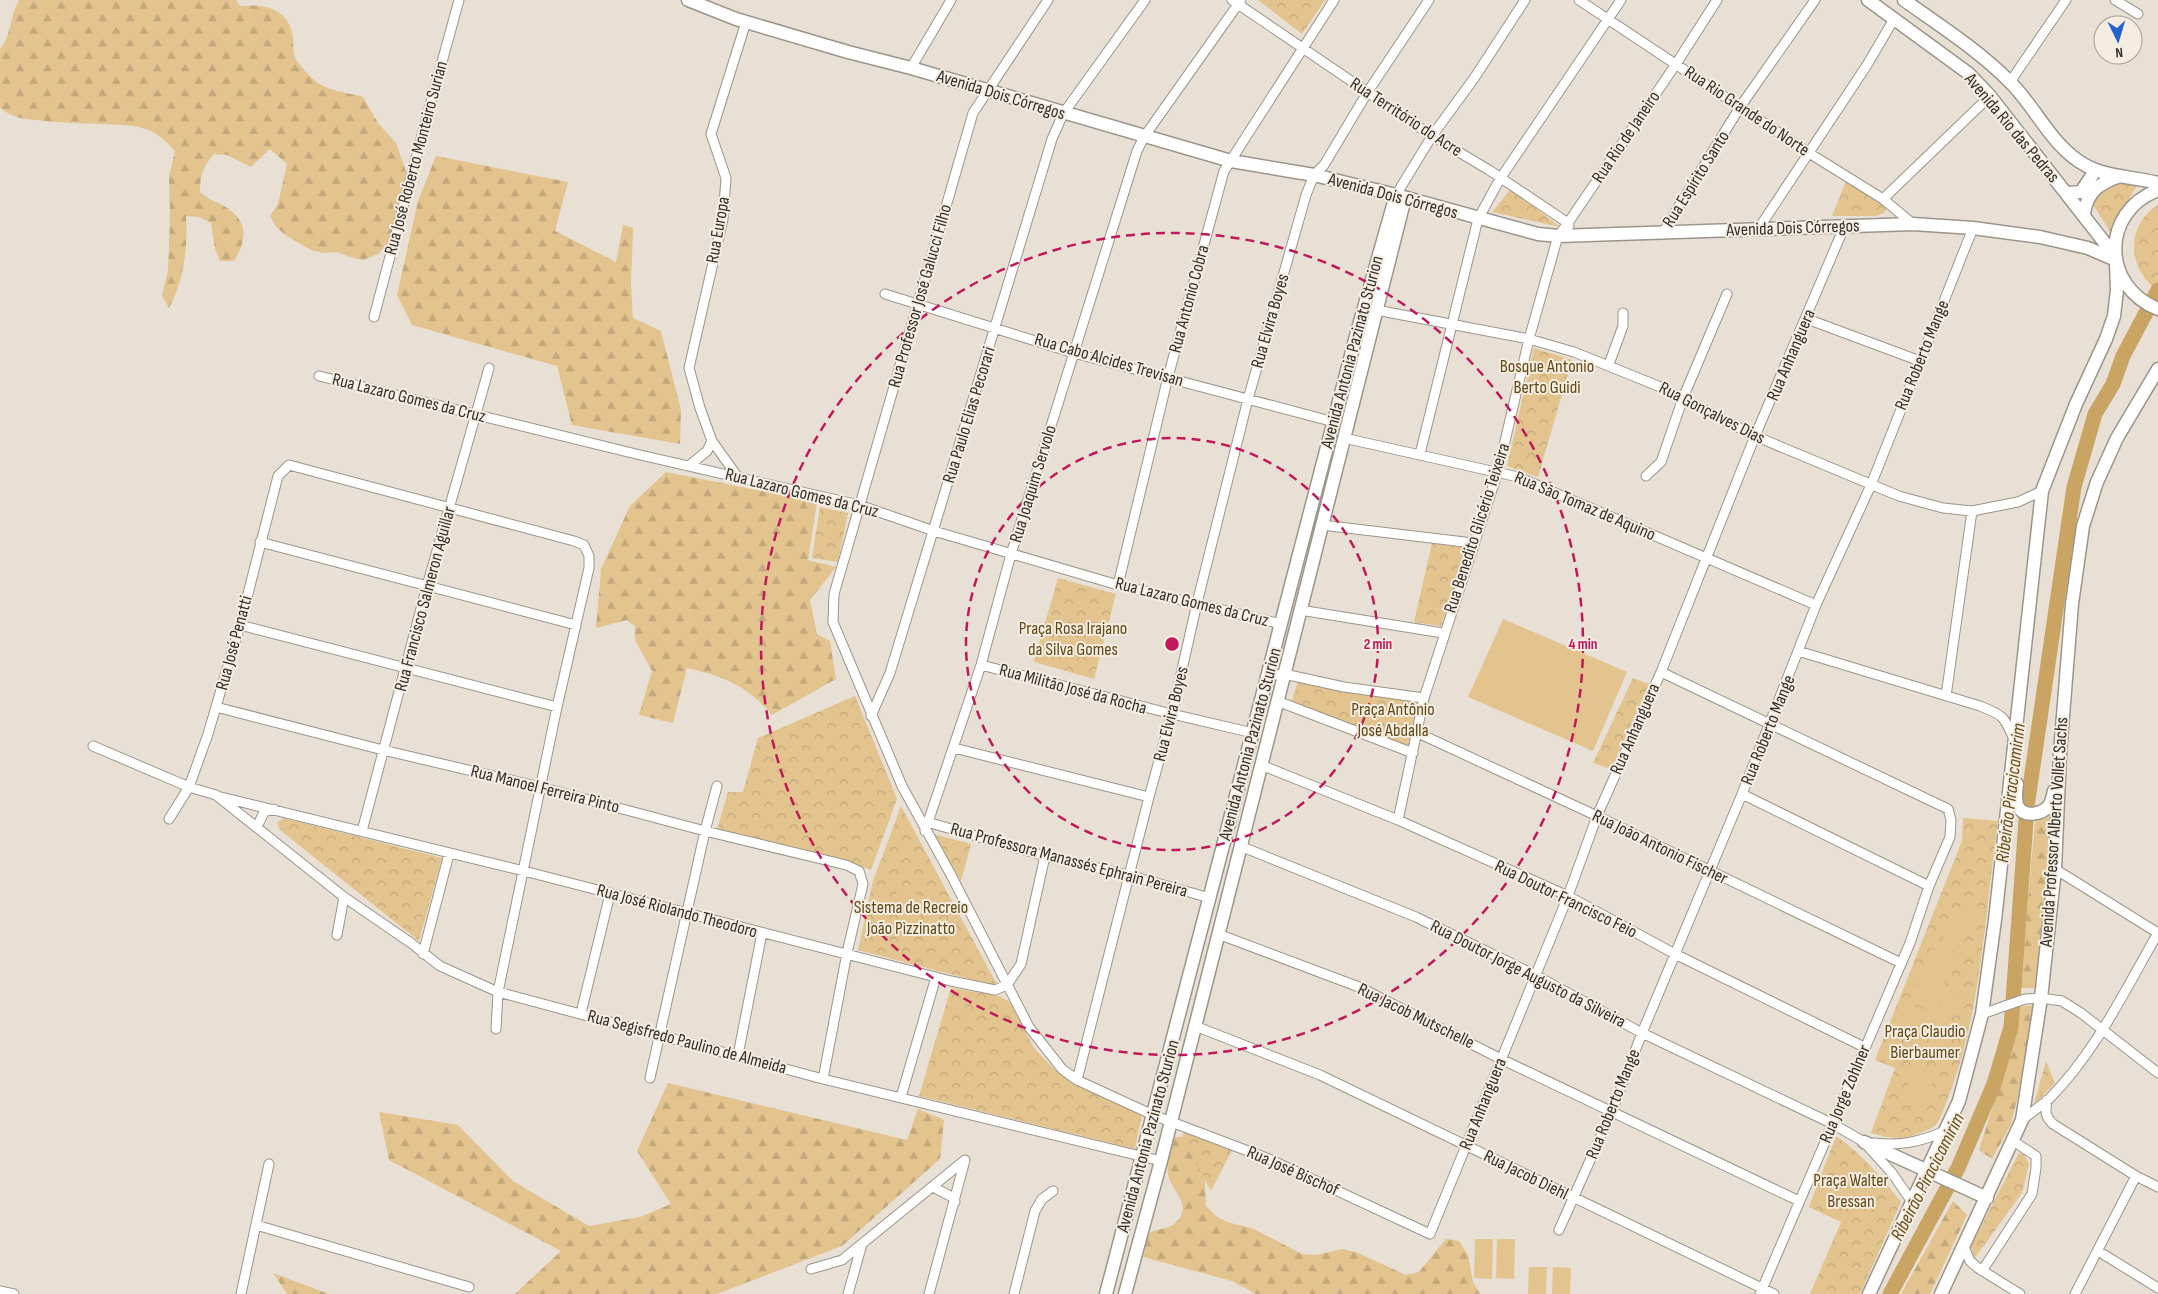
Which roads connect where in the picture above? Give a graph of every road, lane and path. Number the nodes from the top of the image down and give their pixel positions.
1 (460, 0) edge
2 (688, 0) edge
3 (951, 0) edge
4 (1048, 0) edge
5 (1145, 0) edge
6 (1334, 0) edge
7 (1430, 0) edge
8 (1525, 0) edge
9 (1579, 0) edge
10 (1621, 0) edge
11 (1717, 0) edge
12 (1814, 0) edge
13 (1868, 0) edge
14 (1905, 0) edge
15 (2066, 0) edge
16 (2115, 0) edge
17 (1237, 1) edge
18 (2138, 14) dead end
19 (1609, 19) junction
20 (1894, 19) junction
21 (746, 22) junction
22 (1302, 47) junction
23 (1676, 64) junction
24 (912, 68) junction
25 (2010, 82) junction
26 (986, 90) junction
27 (1367, 93) junction
28 (1990, 96) junction
29 (1740, 107) junction
30 (1063, 114) junction
31 (1432, 136) junction
32 (1144, 137) junction
33 (1808, 153) junction
34 (1231, 161) junction
35 (2095, 170) junction
36 (1314, 175) junction
37 (2123, 175) junction
38 (1500, 179) junction
39 (2158, 183) edge
40 (2158, 190) edge
41 (2067, 192) junction
42 (1401, 196) junction
43 (1883, 198) junction
44 (2084, 214) junction
45 (1478, 219) junction
46 (1568, 223) junction
47 (1913, 224) junction
48 (1845, 225) junction
49 (1759, 228) junction
50 (1973, 228) junction
51 (1662, 234) junction
52 (1558, 236) junction
53 (1572, 236) junction
54 (2116, 260) junction
55 (885, 294) dead end
56 (1727, 294) dead end
57 (918, 304) junction
58 (2158, 309) edge
59 (1376, 310) junction
60 (1623, 313) dead end
61 (374, 317) dead end
62 (1807, 319) junction
63 (1452, 325) junction
64 (995, 327) junction
65 (1529, 339) junction
66 (1074, 353) junction
67 (1920, 361) junction
68 (1609, 364) junction
69 (489, 368) dead end
70 (2158, 369) edge
71 (319, 376) dead end
72 (1168, 377) junction
73 (2154, 378) edge
74 (1683, 398) junction
75 (1248, 399) junction
76 (476, 414) junction
77 (1334, 422) junction
78 (1755, 436) junction
79 (1344, 438) junction
80 (712, 441) junction
81 (1327, 447) junction
82 (1420, 454) junction
83 (690, 465) junction
84 (1498, 471) junction
85 (737, 476) junction
86 (1646, 476) dead end
87 (1871, 485) junction
88 (2042, 491) junction
89 (859, 505) junction
90 (450, 508) junction
91 (1972, 511) junction
92 (1322, 525) junction
93 (934, 531) junction
94 (260, 542) junction
95 (1473, 543) junction
96 (1011, 554) junction
97 (1707, 556) junction
98 (1118, 585) junction
99 (427, 586) junction
100 (1197, 603) junction
101 (1816, 605) junction
102 (1300, 610) junction
103 (1281, 624) junction
104 (240, 625) junction
105 (576, 625) junction
106 (1443, 633) junction
107 (1798, 651) junction
108 (981, 665) junction
109 (406, 667) junction
110 (1661, 672) junction
111 (1284, 674) junction
112 (1268, 676) junction
113 (1946, 696) junction
114 (1424, 698) junction
115 (1277, 700) junction
116 (216, 706) junction
117 (557, 707) junction
118 (1172, 714) junction
119 (871, 716) junction
120 (1770, 724) junction
121 (1253, 733) junction
122 (1418, 733) junction
123 (2014, 739) junction
124 (93, 746) dead end
125 (954, 748) junction
126 (383, 750) junction
127 (1413, 753) junction
128 (2060, 753) junction
129 (1261, 765) junction
130 (540, 786) junction
131 (717, 786) dead end
132 (188, 787) junction
133 (1742, 794) junction
134 (216, 795) junction
135 (1149, 797) junction
136 (275, 809) junction
137 (1597, 816) junction
138 (169, 819) dead end
139 (1398, 820) junction
140 (926, 826) junction
141 (257, 827) junction
142 (362, 831) junction
143 (705, 831) junction
144 (1240, 846) junction
145 (449, 854) junction
146 (1045, 856) junction
147 (2055, 869) junction
148 (524, 871) junction
149 (1710, 871) junction
150 (1128, 875) junction
151 (1929, 886) junction
152 (610, 894) junction
153 (1568, 896) junction
154 (344, 897) junction
155 (1210, 898) junction
156 (686, 914) junction
157 (762, 933) junction
158 (2158, 933) edge
159 (1218, 934) junction
160 (337, 935) dead end
161 (847, 953) junction
162 (424, 954) junction
163 (1675, 954) junction
164 (1901, 963) junction
165 (1535, 975) junction
166 (936, 977) junction
167 (1007, 985) junction
168 (498, 992) junction
169 (2040, 998) junction
170 (1988, 1012) junction
171 (581, 1013) junction
172 (1195, 1026) junction
173 (496, 1029) dead end
174 (2102, 1030) junction
175 (1642, 1033) junction
176 (660, 1034) junction
177 (1864, 1047) junction
178 (738, 1055) junction
179 (1501, 1058) junction
180 (2158, 1073) edge
181 (650, 1078) dead end
182 (823, 1079) junction
183 (1077, 1080) junction
184 (901, 1098) junction
185 (2047, 1100) junction
186 (1612, 1111) junction
187 (1153, 1114) junction
188 (2022, 1120) junction
189 (1170, 1121) junction
190 (1833, 1124) junction
191 (1944, 1132) junction
192 (2013, 1141) junction
193 (1864, 1142) junction
194 (1465, 1146) junction
195 (1142, 1157) junction
196 (1161, 1161) junction
197 (268, 1164) dead end
198 (1926, 1169) junction
199 (2136, 1176) junction
200 (933, 1187) junction
201 (2158, 1187) edge
202 (1053, 1191) dead end
203 (1574, 1198) junction
204 (1987, 1198) junction
205 (1799, 1201) junction
206 (955, 1202) junction
207 (1912, 1202) junction
208 (256, 1225) junction
209 (1559, 1230) dead end
210 (1430, 1234) joint
211 (862, 1244) junction
212 (1964, 1247) junction
213 (2098, 1251) junction
214 (811, 1269) dead end
215 (1982, 1271) junction
216 (469, 1287) dead end
217 (2158, 1288) edge
218 (0, 1291) edge
219 (1761, 1291) edge
220 (14, 1294) edge
221 (241, 1294) edge
222 (848, 1294) edge
223 (929, 1294) edge
224 (1014, 1294) edge
225 (1106, 1294) edge
226 (1125, 1294) edge
227 (1774, 1294) edge
228 (1868, 1294) edge
229 (1941, 1294) edge
230 (2020, 1294) edge
231 (2075, 1294) edge

1 - 61 street, Rua José Roberto Monteiro Surian
2 - 21 main road, Avenida Dois Córregos
3 - 24 street
4 - 26 street, Rua Professor José Galucci Filho
5 - 30 street, Rua Paulo Elias Pecorari
6 - 22 street, Rua Antonio Cobra
7 - 27 street, Rua Elvira Boyes
8 - 31 street
9 - 19 street, Rua Rio Grande do Norte
10 - 19 street
11 - 23 street, Rua Rio de Janeiro
12 - 29 street, Rua Espírito Santo
13 - 20 main road, Avenida Rio das Pedras
14 - 25 main road, Avenida Rio das Pedras
15 - 25 street
16 - 18 street
17 - 22 street, Rua Território do Acre
17 - 32 street, Rua Joaquim Servolo
19 - 23 street, Rua Rio Grande do Norte
19 - 38 street
20 - 28 main road, Avenida Rio das Pedras
20 - 33 street
21 - 24 main road, Avenida Dois Córregos
21 - 80 street, Rua Europa
22 - 27 street, Rua Território do Acre
22 - 34 street, Rua Antonio Cobra
23 - 29 street, Rua Rio Grande do Norte
23 - 46 street, Rua Rio de Janeiro
24 - 26 main road, Avenida Dois Córregos
25 - 35 main road, Avenida Rio das Pedras
26 - 30 main road, Avenida Dois Córregos
26 - 57 street, Rua Professor José Galucci Filho
27 - 31 street, Rua Território do Acre
27 - 36 street, Rua Elvira Boyes
28 - 41 main road, Avenida Rio das Pedras
28 - 43 street
29 - 33 street, Rua Rio Grande do Norte
29 - 51 street, Rua Espírito Santo
30 - 32 main road, Avenida Dois Córregos
30 - 64 street, Rua Paulo Elias Pecorari
31 - 38 street, Rua Território do Acre
31 - 42 street
32 - 34 main road, Avenida Dois Córregos
32 - 66 street, Rua Joaquim Servolo
33 - 43 street, Rua Rio Grande do Norte
33 - 49 street
34 - 36 main road, Avenida Dois Córregos
34 - 72 street, Rua Antonio Cobra
35 - 37 main road, Avenida Rio das Pedras
35 - 41 main road
36 - 42 main road, Avenida Dois Córregos
36 - 75 street, Rua Elvira Boyes
37 - 39 main road, Avenida Rio das Pedras
37 - 44 main road
38 - 45 street
38 - 46 street, Rua Território do Acre
40 - 54 main road
41 - 44 main road, Avenida Rio das Pedras
42 - 45 main road, Avenida Dois Córregos
42 - 59 main road, Avenida Antonia Pazinato Sturion
42 - 77 main road, Avenida Antonia Pazinato Sturion
43 - 47 street, Rua Rio Grande do Norte
44 - 54 main road, Avenida Rio das Pedras
45 - 52 main road, Avenida Dois Córregos
45 - 63 street
46 - 52 street
46 - 53 street
47 - 48 main road, Avenida Dois Córregos
47 - 50 main road, Avenida Dois Córregos
48 - 49 main road, Avenida Dois Córregos
48 - 62 street, Rua Anhanguera
49 - 51 main road, Avenida Dois Córregos
50 - 54 main road, Avenida Dois Córregos
50 - 67 street, Rua Roberto Mange
51 - 53 main road, Avenida Dois Córregos
52 - 53 main road, Avenida Dois Córregos
52 - 65 street, Rua Benedito Glicério Teixeira
54 - 58 main road, Avenida Rio das Pedras
54 - 88 main road
55 - 57 street, Rua Cabo Alcides Trevisan
56 - 74 street
57 - 64 street, Rua Cabo Alcides Trevisan
57 - 89 street, Rua Professor José Galucci Filho
59 - 63 street, Rua Gonçalves Dias
59 - 79 main road, Avenida Antonia Pazinato Sturion
60 - 68 street
62 - 67 street
62 - 78 street, Rua Anhanguera
63 - 65 street, Rua Gonçalves Dias
63 - 82 street
64 - 66 street, Rua Cabo Alcides Trevisan
64 - 93 street, Rua Paulo Elias Pecorari
65 - 68 street, Rua Gonçalves Dias
65 - 84 street, Rua Benedito Glicério Teixeira
66 - 72 street, Rua Cabo Alcides Trevisan
66 - 96 street, Rua Joaquim Servolo
67 - 87 street, Rua Roberto Mange
68 - 74 street, Rua Gonçalves Dias
69 - 76 street, Rua Francisco Salmeron Aguillar
70 - 73 main road, Avenida Professor Alberto Vollet Sachs
71 - 76 street, Rua Lazaro Gomes da Cruz
72 - 75 street, Rua Cabo Alcides Trevisan
72 - 98 street, Rua Antonio Cobra
73 - 128 main road, Avenida Professor Alberto Vollet Sachs
74 - 78 street, Rua Gonçalves Dias
74 - 86 street
75 - 77 street, Rua Cabo Alcides Trevisan
75 - 100 street, Rua Elvira Boyes
76 - 83 street, Rua Lazaro Gomes da Cruz
76 - 90 street, Rua Francisco Salmeron Aguillar
77 - 79 main road
77 - 81 main road, Avenida Antonia Pazinato Sturion
78 - 87 street, Rua Gonçalves Dias
78 - 97 street, Rua Anhanguera
79 - 81 main road
79 - 82 street, Rua São Tomaz de Aquino
79 - 92 main road, Avenida Antonia Pazinato Sturion
80 - 83 street
80 - 85 street, Rua Europa
81 - 103 main road, Avenida Antonia Pazinato Sturion
82 - 84 street, Rua São Tomaz de Aquino
83 - 85 street, Rua Lazaro Gomes da Cruz
84 - 95 street, Rua Benedito Glicério Teixeira
84 - 97 street, Rua São Tomaz de Aquino
85 - 89 street, Rua Lazaro Gomes da Cruz
87 - 91 street, Rua Gonçalves Dias
87 - 101 street, Rua Roberto Mange
88 - 91 street, Rua Gonçalves Dias
88 - 123 main road
89 - 93 street, Rua Lazaro Gomes da Cruz
89 - 119 street, Rua Professor José Galucci Filho
90 - 94 street, Rua José Penatti
90 - 99 street, Rua Francisco Salmeron Aguillar
90 - 105 street
91 - 113 street
92 - 95 street
92 - 102 main road, Avenida Antonia Pazinato Sturion
93 - 96 street, Rua Lazaro Gomes da Cruz
93 - 119 street, Rua Paulo Elias Pecorari
94 - 99 street
94 - 104 street, Rua José Penatti
95 - 106 street, Rua Benedito Glicério Teixeira
96 - 98 street, Rua Lazaro Gomes da Cruz
96 - 108 street, Rua Joaquim Servolo
97 - 101 street, Rua São Tomaz de Aquino
97 - 110 street, Rua Anhanguera
98 - 100 street, Rua Lazaro Gomes da Cruz
99 - 105 street
99 - 109 street, Rua Francisco Salmeron Aguillar
100 - 103 street, Rua Lazaro Gomes da Cruz
100 - 118 street, Rua Elvira Boyes
101 - 107 street, Rua Roberto Mange
102 - 106 street
102 - 111 main road, Avenida Antonia Pazinato Sturion
103 - 112 main road, Avenida Antonia Pazinato Sturion
104 - 109 street
104 - 116 street, Rua José Penatti
105 - 117 street
106 - 114 street, Rua Benedito Glicério Teixeira
107 - 113 street
107 - 120 street, Rua Roberto Mange
108 - 118 street, Rua Militão José da Rocha
108 - 125 street, Rua Joaquim Servolo
109 - 117 street
109 - 126 street, Rua Francisco Salmeron Aguillar
110 - 120 street
110 - 137 street, Rua Anhanguera
111 - 112 street
111 - 114 street
111 - 115 main road, Avenida Antonia Pazinato Sturion
112 - 121 main road, Avenida Antonia Pazinato Sturion
113 - 123 street
114 - 122 street, Rua Benedito Glicério Teixeira
115 - 127 street
115 - 129 main road, Avenida Antonia Pazinato Sturion
116 - 126 street, Rua Manoel Ferreira Pinto
116 - 132 street, Rua José Penatti
117 - 130 street
118 - 121 street, Rua Militão José da Rocha
118 - 135 street, Rua Elvira Boyes
119 - 140 street, Rua Professor José Galucci Filho
120 - 133 street, Rua Roberto Mange
120 - 151 street, Rua Jorge Zohlner
121 - 129 main road
121 - 155 main road, Avenida Antonia Pazinato Sturion
122 - 127 street, Rua Benedito Glicério Teixeira
122 - 137 street, Rua João Antonio Fischer
123 - 128 main road
123 - 170 main road
124 - 132 street, Rua Segisfredo Paulino de Almeida
125 - 135 street
125 - 140 street, Rua Joaquim Servolo
126 - 130 street, Rua Manoel Ferreira Pinto
126 - 142 street, Rua Francisco Salmeron Aguillar
127 - 139 street, Rua Benedito Glicério Teixeira
128 - 147 main road, Avenida Professor Alberto Vollet Sachs
129 - 139 street, Rua Doutor Francisco Feio
129 - 144 main road, Avenida Antonia Pazinato Sturion
130 - 143 street, Rua Manoel Ferreira Pinto
130 - 148 street
131 - 143 street
132 - 134 street, Rua Segisfredo Paulino de Almeida
132 - 138 street, Rua José Penatti
133 - 149 street, Rua Roberto Mange
133 - 151 street
134 - 136 street, Rua José Riolando Theodoro
134 - 141 street, Rua Segisfredo Paulino de Almeida
135 - 150 street, Rua Elvira Boyes
136 - 141 street
136 - 142 street, Rua José Riolando Theodoro
137 - 149 street, Rua João Antonio Fischer
137 - 153 street, Rua Anhanguera
139 - 153 street, Rua Doutor Francisco Feio
140 - 146 street, Rua Professora Manassés Ephrain Pereira
140 - 167 street, Rua José Bischof
141 - 154 street, Rua Segisfredo Paulino de Almeida
142 - 145 street, Rua José Riolando Theodoro
143 - 156 street
143 - 161 street, Rua Manoel Ferreira Pinto
144 - 159 main road, Avenida Antonia Pazinato Sturion
144 - 165 street, Rua Doutor Jorge Augusto da Silveira
145 - 148 street, Rua José Riolando Theodoro
145 - 162 street
146 - 150 street, Rua Professora Manassés Ephrain Pereira
146 - 167 street
147 - 158 street
147 - 169 main road, Avenida Professor Alberto Vollet Sachs
148 - 152 street, Rua José Riolando Theodoro
148 - 168 street
149 - 163 street, Rua Roberto Mange
149 - 164 street, Rua João Antonio Fischer
150 - 155 street, Rua Professora Manassés Ephrain Pereira
150 - 183 street, Rua Elvira Boyes
151 - 164 street, Rua Jorge Zohlner
152 - 156 street, Rua José Riolando Theodoro
152 - 171 street
153 - 163 street, Rua Doutor Francisco Feio
153 - 165 street, Rua Anhanguera
154 - 160 street
154 - 162 street, Rua Segisfredo Paulino de Almeida
155 - 187 main road, Avenida Antonia Pazinato Sturion
156 - 157 street, Rua José Riolando Theodoro
156 - 176 street
157 - 161 street, Rua José Riolando Theodoro
157 - 178 street
158 - 174 street
159 - 172 main road, Avenida Antonia Pazinato Sturion
159 - 179 street, Rua Jacob Mutschelle
161 - 166 street, Rua José Riolando Theodoro
161 - 182 street
162 - 168 street, Rua Segisfredo Paulino de Almeida
163 - 175 street, Rua Roberto Mange
163 - 177 street, Rua Doutor Francisco Feio
164 - 177 street, Rua Jorge Zohlner
165 - 175 street, Rua Doutor Jorge Augusto da Silveira
165 - 179 street, Rua Anhanguera
166 - 167 street, Rua José Riolando Theodoro
166 - 184 street
167 - 183 street, Rua José Bischof
168 - 171 street, Rua Segisfredo Paulino de Almeida
168 - 173 street
169 - 170 street
169 - 174 street
169 - 188 main road, Avenida Professor Alberto Vollet Sachs
170 - 191 main road
171 - 176 street, Rua Segisfredo Paulino de Almeida
172 - 189 main road, Avenida Antonia Pazinato Sturion
172 - 194 street, Rua Jacob Diehl
174 - 180 street
174 - 185 street
175 - 186 street, Rua Roberto Mange
175 - 190 street, Rua Doutor Jorge Augusto da Silveira
176 - 178 street, Rua Segisfredo Paulino de Almeida
176 - 181 street
177 - 190 street, Rua Jorge Zohlner
178 - 182 street, Rua Segisfredo Paulino de Almeida
179 - 186 street, Rua Jacob Mutschelle
179 - 194 street, Rua Anhanguera
182 - 184 street, Rua Segisfredo Paulino de Almeida
183 - 187 street, Rua José Bischof
184 - 195 street, Rua Segisfredo Paulino de Almeida
185 - 188 street
185 - 199 street
186 - 203 street, Rua Roberto Mange
186 - 205 street, Rua Jacob Mutschelle
187 - 189 street, Rua José Bischof
187 - 195 main road, Avenida Antonia Pazinato Sturion
188 - 192 main road, Avenida Professor Alberto Vollet Sachs
189 - 196 main road, Avenida Antonia Pazinato Sturion
189 - 210 street, Rua José Bischof
190 - 193 street, Rua Doutor Jorge Augusto da Silveira
190 - 205 street, Rua Jorge Zohlner
191 - 193 street, Rua Doutor Jorge Augusto da Silveira
191 - 198 main road
192 - 204 main road, Avenida Professor Alberto Vollet Sachs
192 - 215 street
193 - 198 main road
193 - 207 street, Rua Doutor Jorge Augusto da Silveira
194 - 203 street, Rua Jacob Diehl
194 - 210 street, Rua Anhanguera
195 - 196 street, Rua Segisfredo Paulino de Almeida
195 - 225 main road, Avenida Antonia Pazinato Sturion
196 - 226 main road, Avenida Antonia Pazinato Sturion
197 - 208 street
198 - 204 main road
198 - 207 main road
199 - 201 street
199 - 213 street
200 - 206 street
200 - 206 street
200 - 211 street
202 - 224 street
203 - 209 street, Rua Roberto Mange
203 - 219 street, Rua Jacob Diehl
204 - 212 main road, Avenida Professor Alberto Vollet Sachs
205 - 219 street, Rua Jorge Zohlner
206 - 223 street
207 - 228 main road
208 - 216 street
208 - 221 street
211 - 214 street
211 - 222 street
212 - 215 street
212 - 229 main road, Avenida Professor Alberto Vollet Sachs
213 - 217 street
213 - 231 street
215 - 230 street
218 - 220 street
219 - 227 street, Rua Jacob Diehl

